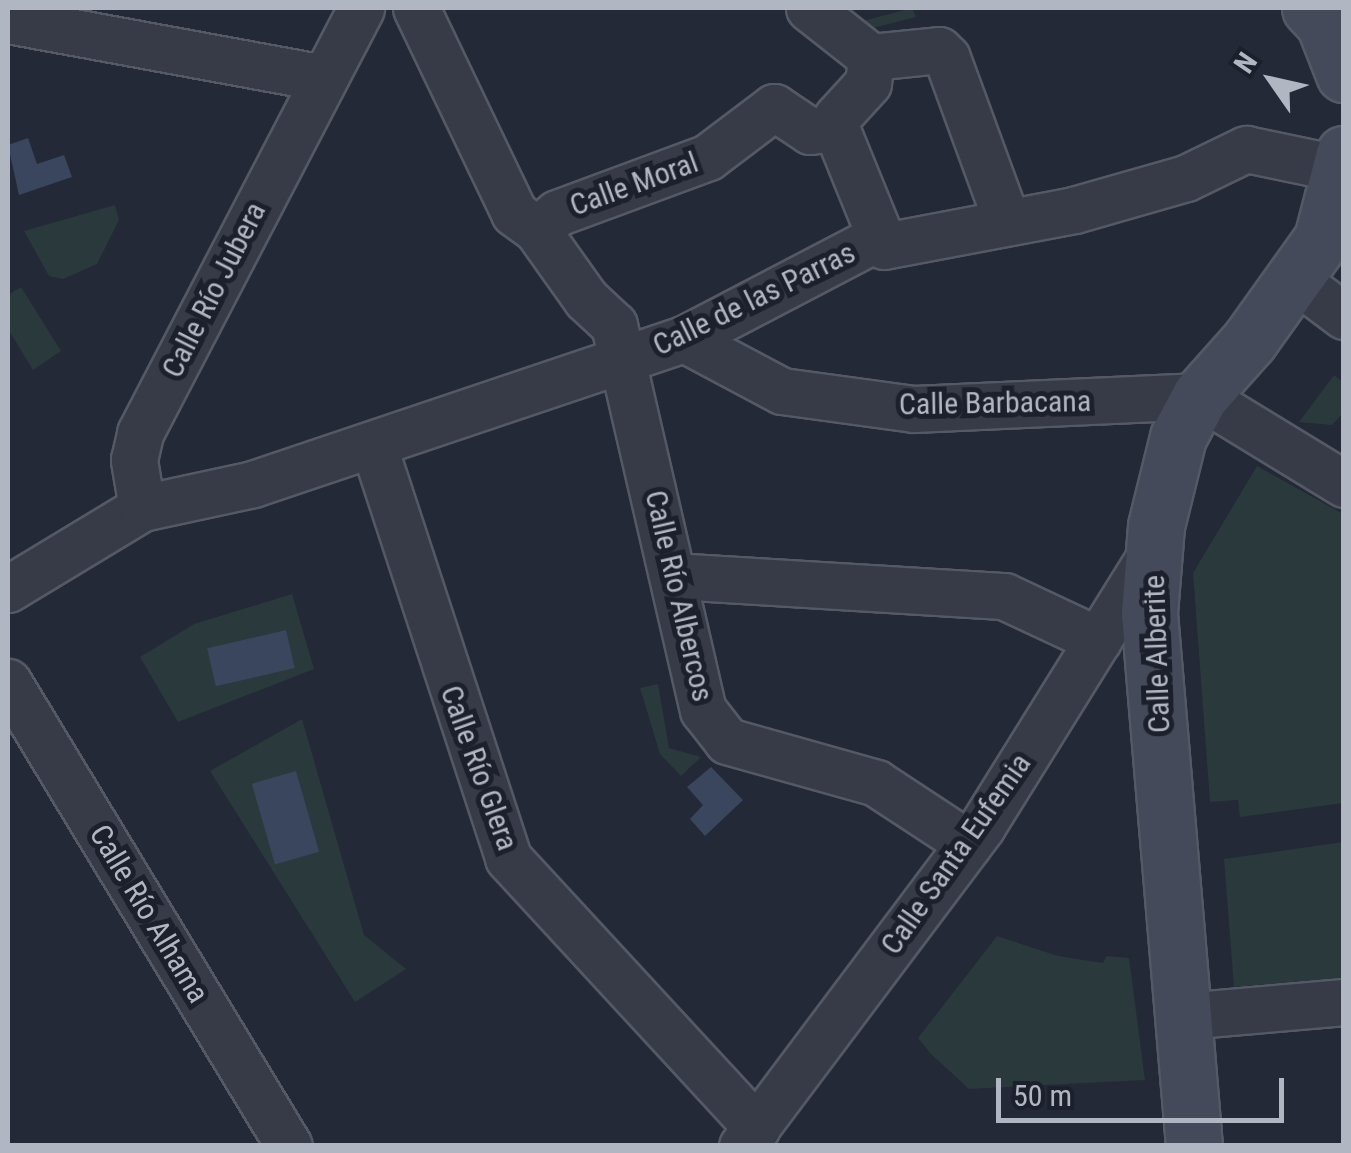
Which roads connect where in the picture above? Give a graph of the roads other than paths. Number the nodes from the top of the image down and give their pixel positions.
1 (361, 8) edge
2 (416, 8) edge
3 (815, 9) edge
4 (8, 20) edge
5 (1326, 20) edge
6 (872, 57) junction
7 (1344, 74) edge
8 (324, 78) junction
9 (836, 128) junction
10 (1344, 154) edge
11 (1342, 169) edge
12 (1006, 219) junction
13 (537, 230) junction
14 (879, 236) junction
15 (1296, 280) junction
16 (1344, 316) edge
17 (684, 339) junction
18 (626, 360) junction
19 (1200, 396) junction
20 (374, 444) junction
21 (1340, 477) edge
22 (142, 508) junction
23 (1154, 550) junction
24 (674, 576) junction
25 (8, 589) edge
26 (1098, 640) junction
27 (8, 682) edge
28 (969, 844) junction
29 (1344, 1002) edge
30 (1184, 1016) junction
31 (749, 1137) edge
32 (289, 1146) edge
33 (1194, 1146) edge

1 - 8 street, Calle Río Jubera
2 - 13 street, Calle Río Albercos
3 - 6 street
4 - 8 street
5 - 7 main road
6 - 9 street
6 - 12 street
8 - 22 street, Calle Río Jubera
9 - 13 street, Calle Moral
9 - 14 street
10 - 11 main road, Calle Alberite
11 - 12 street, Calle de las Parras
11 - 15 main road, Calle Alberite
12 - 14 street, Calle de las Parras
13 - 18 street, Calle Río Albercos
14 - 17 street, Calle de las Parras
15 - 16 street
15 - 19 main road, Calle Alberite
17 - 18 street, Calle de las Parras
17 - 19 street, Calle Barbacana
18 - 20 street, Calle de las Parras
18 - 24 street, Calle Río Albercos
19 - 21 street
19 - 23 main road, Calle Alberite
20 - 22 street, Calle de las Parras
20 - 31 street, Calle Río Glera
22 - 25 street, Calle de las Parras
23 - 26 street, Calle Santa Eufemia
23 - 30 main road, Calle Alberite
24 - 26 street
24 - 28 street, Calle Río Albercos
26 - 28 street, Calle Santa Eufemia
27 - 32 street, Calle Río Alhama
28 - 31 street, Calle Santa Eufemia
29 - 30 street
30 - 33 main road, Calle Alberite

